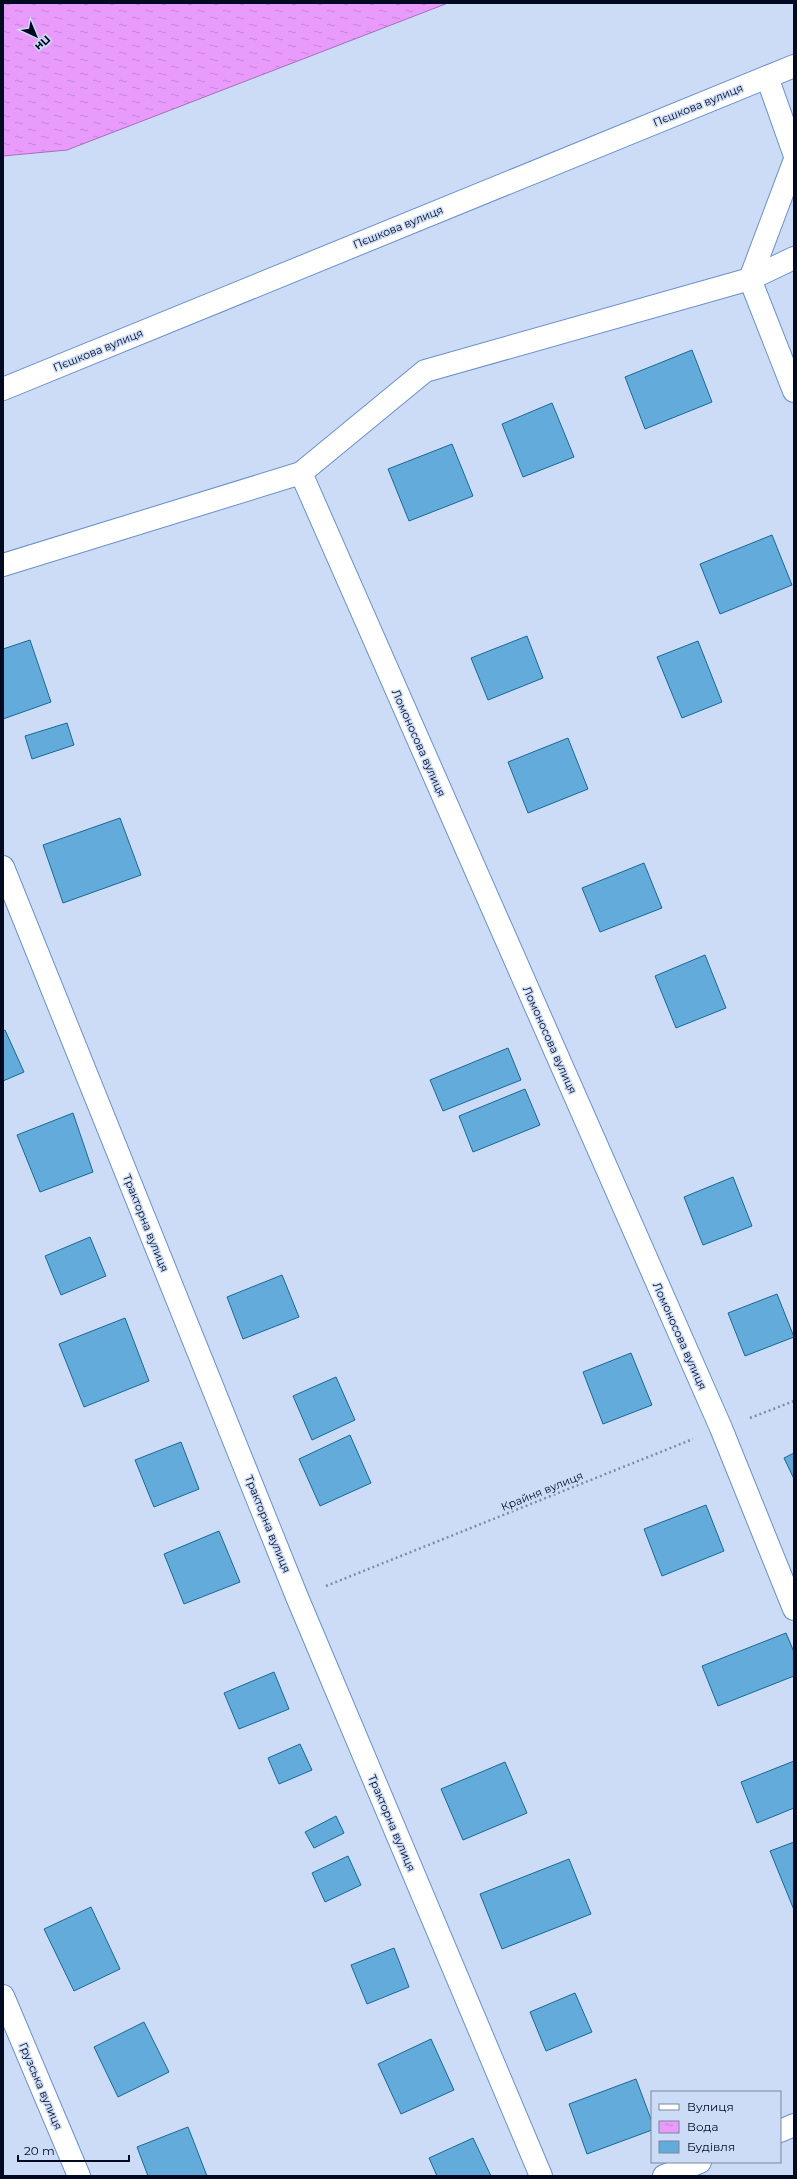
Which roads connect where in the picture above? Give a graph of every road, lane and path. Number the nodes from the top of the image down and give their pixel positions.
1 (794, 66) edge
2 (767, 77) junction
3 (794, 153) edge
4 (794, 162) edge
5 (794, 258) edge
6 (750, 279) junction
7 (3, 389) edge
8 (794, 391) edge
9 (300, 473) junction
10 (3, 565) edge
11 (3, 868) edge
12 (794, 1401) edge
13 (721, 1428) junction
14 (297, 1597) junction
15 (794, 1609) edge
16 (3, 1996) edge
17 (794, 2125) edge
18 (781, 2131) edge
19 (697, 2163) edge
20 (79, 2176) edge
21 (541, 2176) edge
22 (664, 2176) edge

1 - 2 street, Пєшкова вулиця
2 - 3 street
2 - 7 street, Пєшкова вулиця
4 - 6 street
5 - 6 street
6 - 8 street
6 - 9 street
9 - 10 street
9 - 13 street, Ломоносова вулиця
11 - 14 street, Тракторна вулиця
12 - 13 path, Крайня вулиця
13 - 14 path, Крайня вулиця
13 - 15 street, Ломоносова вулиця
14 - 21 street, Тракторна вулиця
16 - 20 street, Грузська вулиця
17 - 18 street
19 - 22 street

